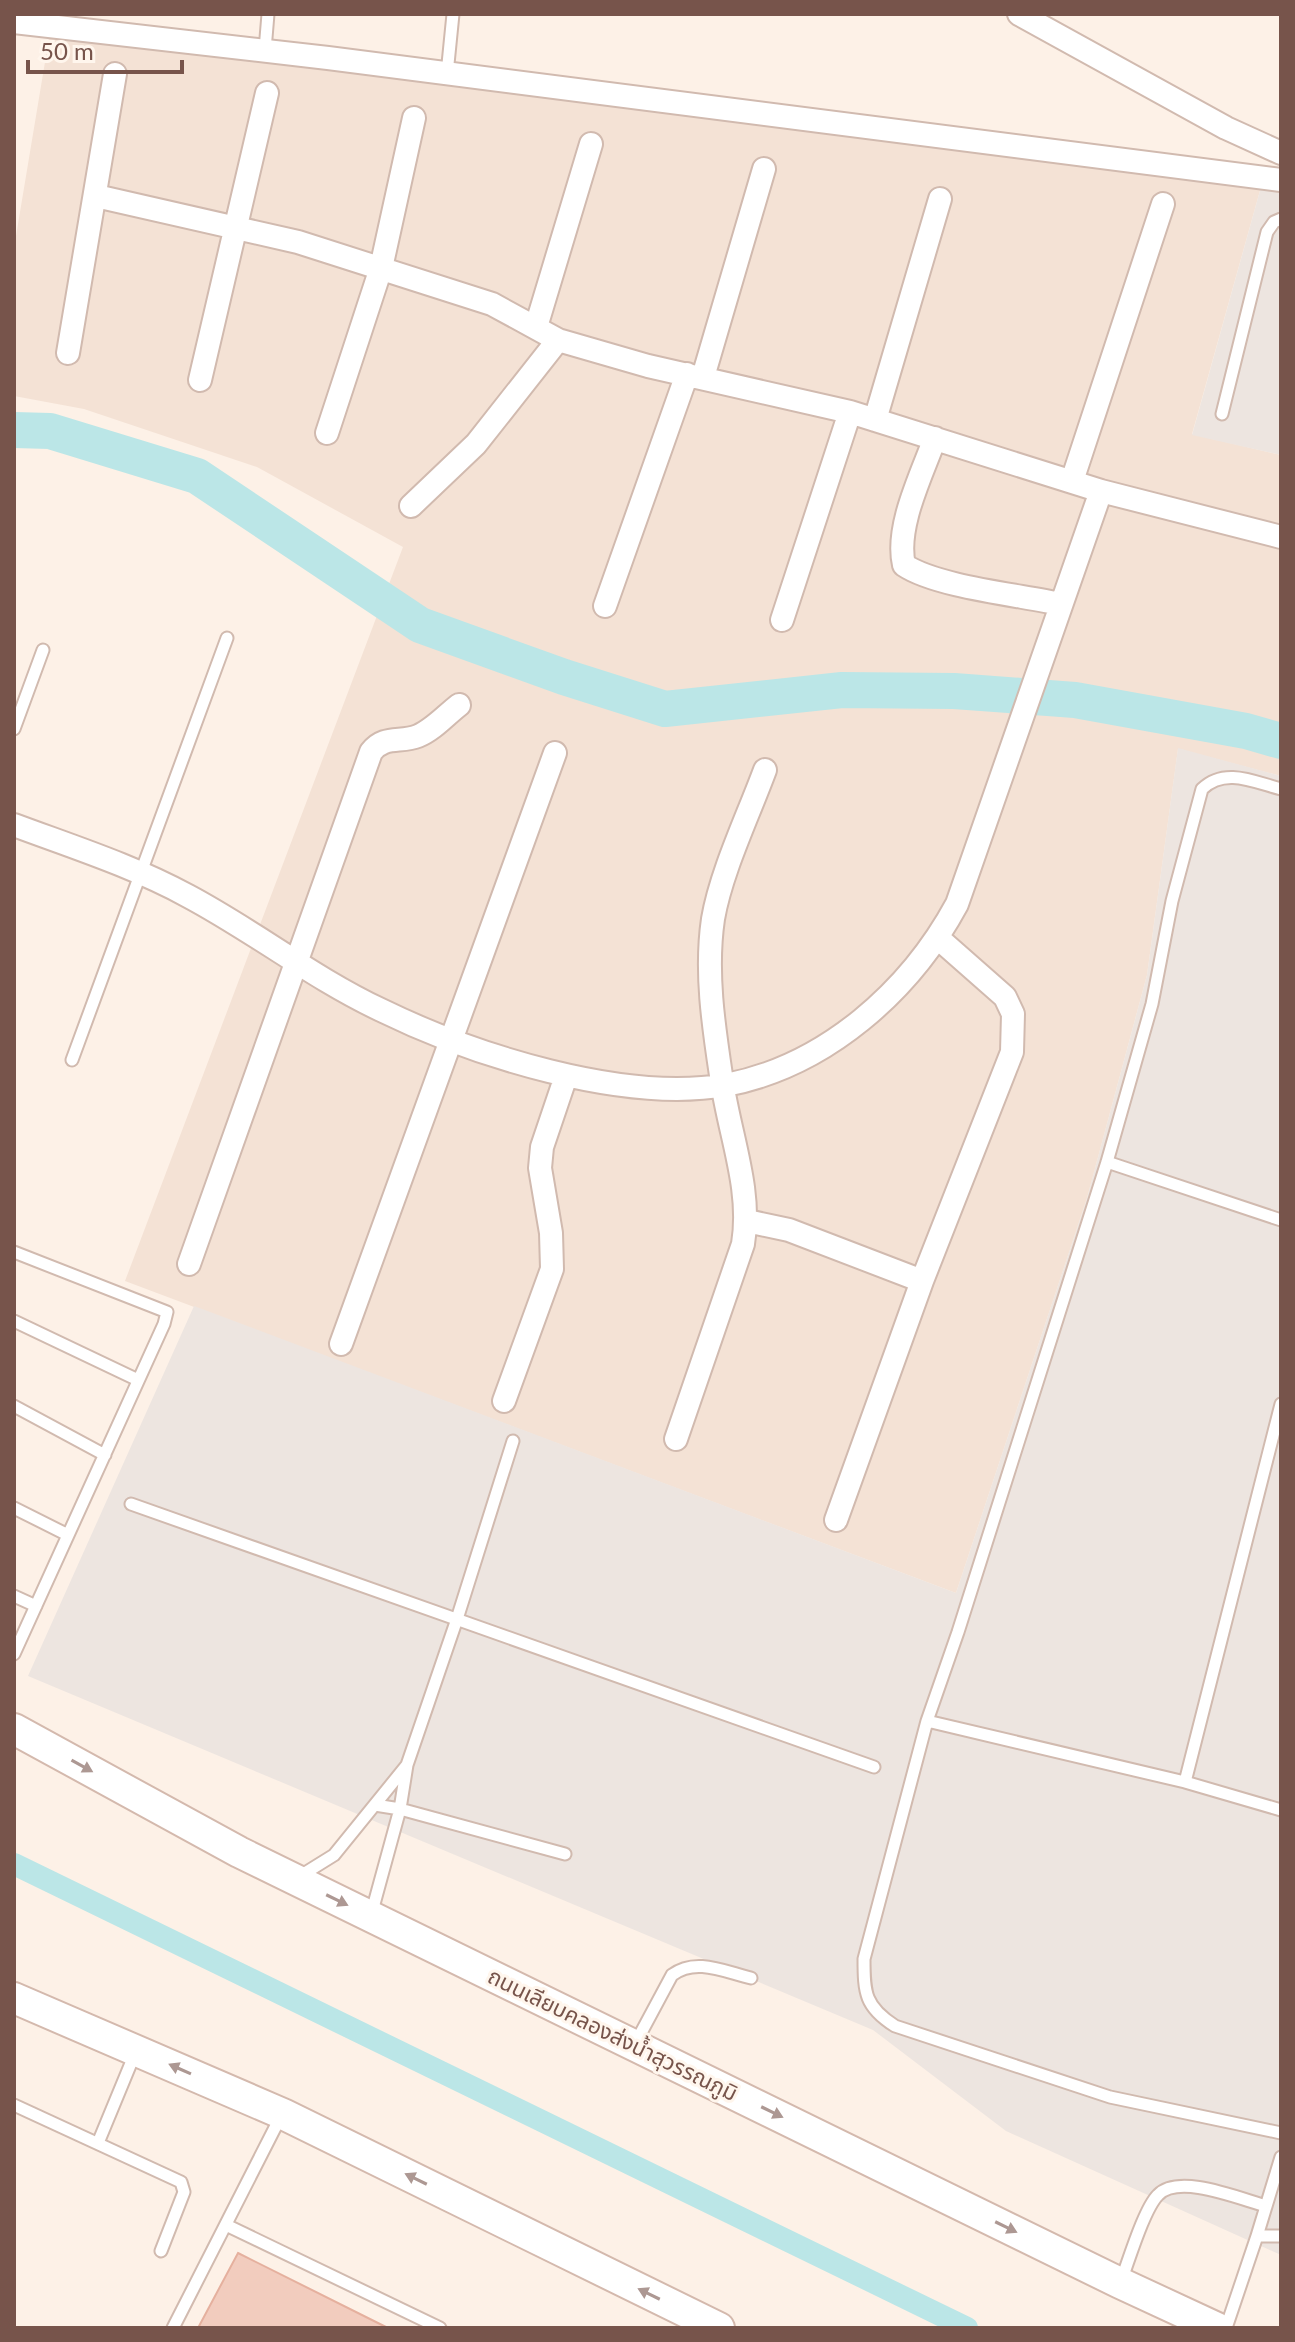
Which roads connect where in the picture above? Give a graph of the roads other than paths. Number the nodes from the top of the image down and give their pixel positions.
1 (268, 14) edge
2 (453, 14) edge
3 (1019, 14) edge
4 (14, 22) edge
5 (265, 50) junction
6 (115, 74) dead end
7 (447, 74) junction
8 (267, 93) dead end
9 (414, 118) dead end
10 (591, 144) dead end
11 (1281, 153) edge
12 (764, 169) dead end
13 (1281, 180) edge
14 (96, 196) junction
15 (940, 199) dead end
16 (1163, 204) dead end
17 (1281, 219) edge
18 (234, 227) junction
19 (381, 268) junction
20 (536, 327) junction
21 (558, 340) junction
22 (68, 353) dead end
23 (695, 376) junction
24 (200, 380) dead end
25 (850, 412) junction
26 (1222, 414) dead end
27 (875, 420) junction
28 (327, 433) dead end
29 (935, 438) junction
30 (1072, 481) junction
31 (1101, 491) junction
32 (411, 506) dead end
33 (1281, 537) edge
34 (1061, 604) junction
35 (605, 606) dead end
36 (782, 620) dead end
37 (227, 638) dead end
38 (43, 650) dead end
39 (459, 705) dead end
40 (14, 729) edge
41 (555, 753) dead end
42 (765, 770) dead end
43 (1281, 789) edge
44 (14, 825) edge
45 (140, 871) junction
46 (938, 938) junction
47 (298, 962) junction
48 (450, 1040) junction
49 (72, 1060) dead end
50 (566, 1076) junction
51 (722, 1085) junction
52 (1107, 1162) junction
53 (1281, 1220) edge
54 (747, 1221) junction
55 (14, 1252) edge
56 (189, 1264) dead end
57 (922, 1281) junction
58 (14, 1321) edge
59 (341, 1344) dead end
60 (138, 1380) junction
61 (504, 1401) dead end
62 (1281, 1404) edge
63 (14, 1406) edge
64 (676, 1439) dead end
65 (513, 1441) dead end
66 (105, 1455) junction
67 (131, 1504) dead end
68 (14, 1508) edge
69 (836, 1520) dead end
70 (68, 1535) junction
71 (14, 1596) edge
72 (36, 1606) junction
73 (457, 1619) junction
74 (14, 1654) edge
75 (927, 1721) junction
76 (14, 1729) edge
77 (407, 1765) junction
78 (874, 1767) dead end
79 (1185, 1782) junction
80 (375, 1805) junction
81 (400, 1809) junction
82 (1281, 1810) edge
83 (565, 1854) dead end
84 (295, 1879) junction
85 (371, 1916) junction
86 (751, 1978) dead end
87 (14, 1998) edge
88 (634, 2045) junction
89 (136, 2050) junction
90 (14, 2105) edge
91 (283, 2114) junction
92 (1281, 2133) edge
93 (98, 2143) junction
94 (1281, 2157) edge
95 (1266, 2206) junction
96 (226, 2225) junction
97 (1257, 2236) junction
98 (1281, 2236) edge
99 (161, 2251) dead end
100 (1120, 2283) junction
101 (173, 2328) edge
102 (440, 2328) edge
103 (719, 2328) edge
104 (1217, 2328) edge
105 (1226, 2328) edge

1 - 5 lane
2 - 7 lane
3 - 11 street
4 - 5 street
5 - 7 street
6 - 14 street
7 - 13 street
8 - 18 street
9 - 19 street
10 - 20 street
12 - 23 street
14 - 18 street
14 - 22 street
15 - 27 street
16 - 30 street
17 - 26 lane
18 - 19 street
18 - 24 street
19 - 20 street
19 - 28 street
20 - 21 street
21 - 23 street
21 - 32 street
23 - 25 street
23 - 35 street
25 - 27 street
25 - 36 street
27 - 29 street
29 - 30 street
29 - 34 street
30 - 31 street
31 - 33 street
31 - 34 street
34 - 46 street
37 - 45 lane
38 - 40 lane
39 - 47 street
41 - 48 street
42 - 51 street
43 - 52 lane
44 - 45 street
45 - 47 street
45 - 49 lane
46 - 51 street
46 - 57 street
47 - 48 street
47 - 56 street
48 - 50 street
48 - 59 street
50 - 51 street
50 - 61 street
51 - 54 street
52 - 53 lane
52 - 75 lane
54 - 57 street
54 - 64 street
55 - 60 lane
57 - 69 street
58 - 60 lane
60 - 66 lane
62 - 79 lane
63 - 66 lane
65 - 73 lane
66 - 70 lane
67 - 73 lane
68 - 70 lane
70 - 72 lane
71 - 72 lane
72 - 74 lane
73 - 77 lane
73 - 78 lane
75 - 79 lane
75 - 92 lane
76 -> 84 main road, ถนนเลียบคลองส่งน้ำสุวรรณภูมิ
77 - 80 lane
77 - 81 lane
79 - 82 lane
80 - 81 lane
80 - 84 lane
81 - 83 lane
81 - 85 lane
84 -> 85 main road, ถนนเลียบคลองส่งน้ำสุวรรณภูมิ
85 - 88 main road, ถนนเลียบคลองส่งน้ำสุวรรณภูมิ
86 - 88 lane
87 - 89 main road
88 -> 100 main road, ถนนเลียบคลองส่งน้ำสุวรรณภูมิ
91 -> 89 main road
89 - 93 lane
90 - 93 lane
91 - 96 lane
103 -> 91 main road
93 - 99 lane
94 - 95 lane
95 - 97 lane
95 - 100 lane
96 - 101 lane
96 - 102 lane
97 - 98 lane
97 - 105 lane
100 - 104 main road, ถนนเลียบคลองส่งน้ำสุวรรณภูมิ

